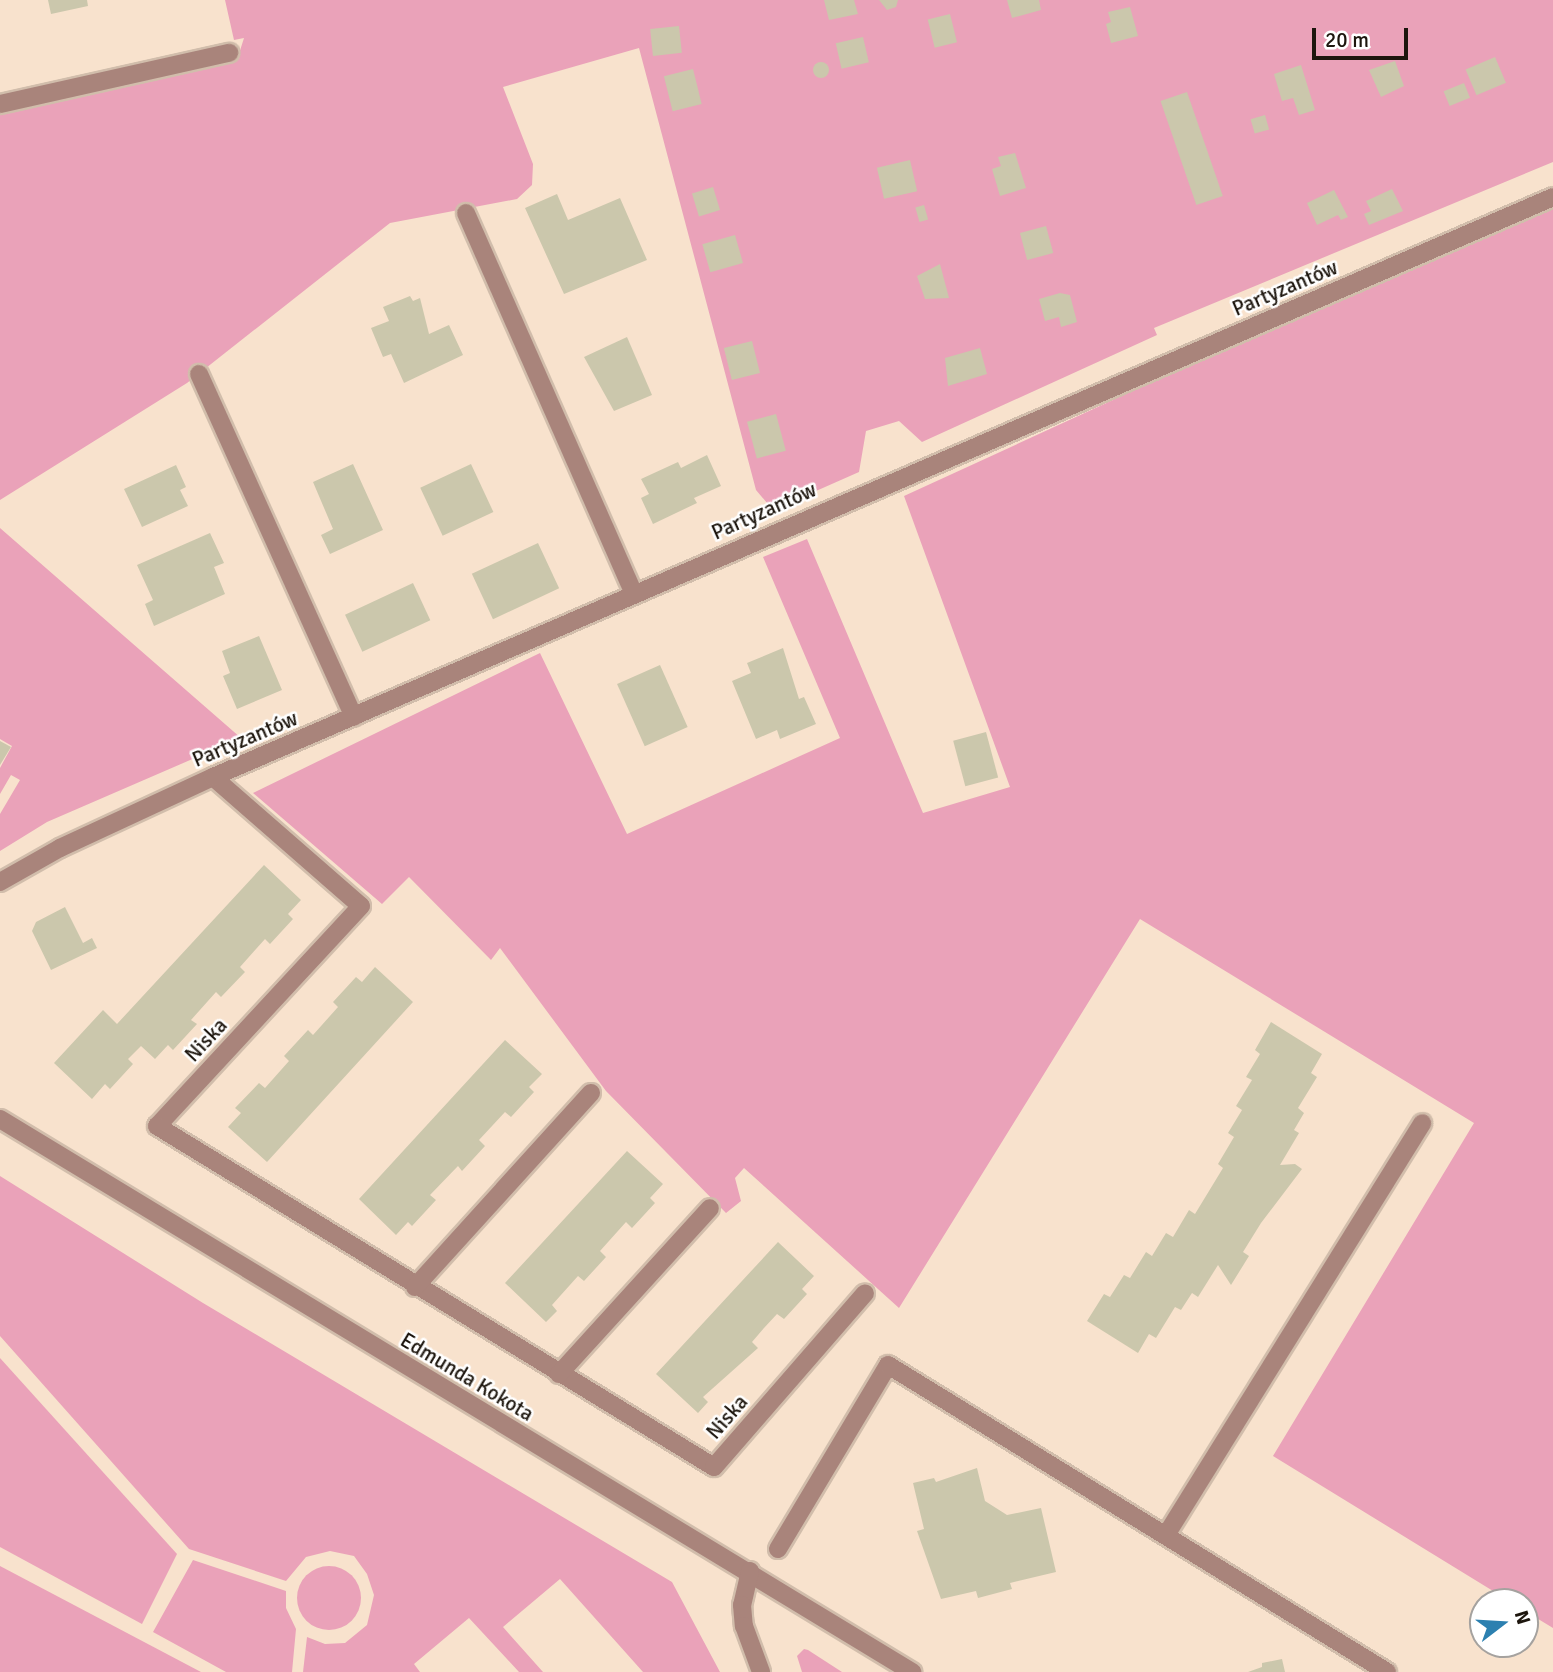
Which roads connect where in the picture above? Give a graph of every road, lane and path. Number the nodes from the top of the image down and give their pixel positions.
1 (229, 53) dead end
2 (0, 104) edge
3 (1553, 197) edge
4 (466, 213) dead end
5 (200, 374) dead end
6 (634, 594) junction
7 (354, 716) junction
8 (213, 777) junction
9 (0, 882) edge
10 (591, 1093) dead end
11 (0, 1119) edge
12 (1422, 1123) dead end
13 (710, 1208) dead end
14 (415, 1287) junction
15 (865, 1293) dead end
16 (559, 1374) junction
17 (1166, 1535) junction
18 (778, 1549) dead end
19 (750, 1571) junction
20 (761, 1672) edge
21 (912, 1672) edge
22 (1387, 1672) edge

1 - 2 street
3 - 6 street, Partyzantów
4 - 6 street
5 - 7 street
6 - 7 street, Partyzantów
7 - 8 street, Partyzantów
8 - 9 street, Partyzantów
8 - 14 street, Niska
10 - 14 street
11 - 19 street, Edmunda Kokota
12 - 17 street
13 - 16 street
14 - 16 street, Niska
15 - 16 street, Niska
17 - 18 street
17 - 22 street
19 - 20 street
19 - 21 street, Edmunda Kokota

